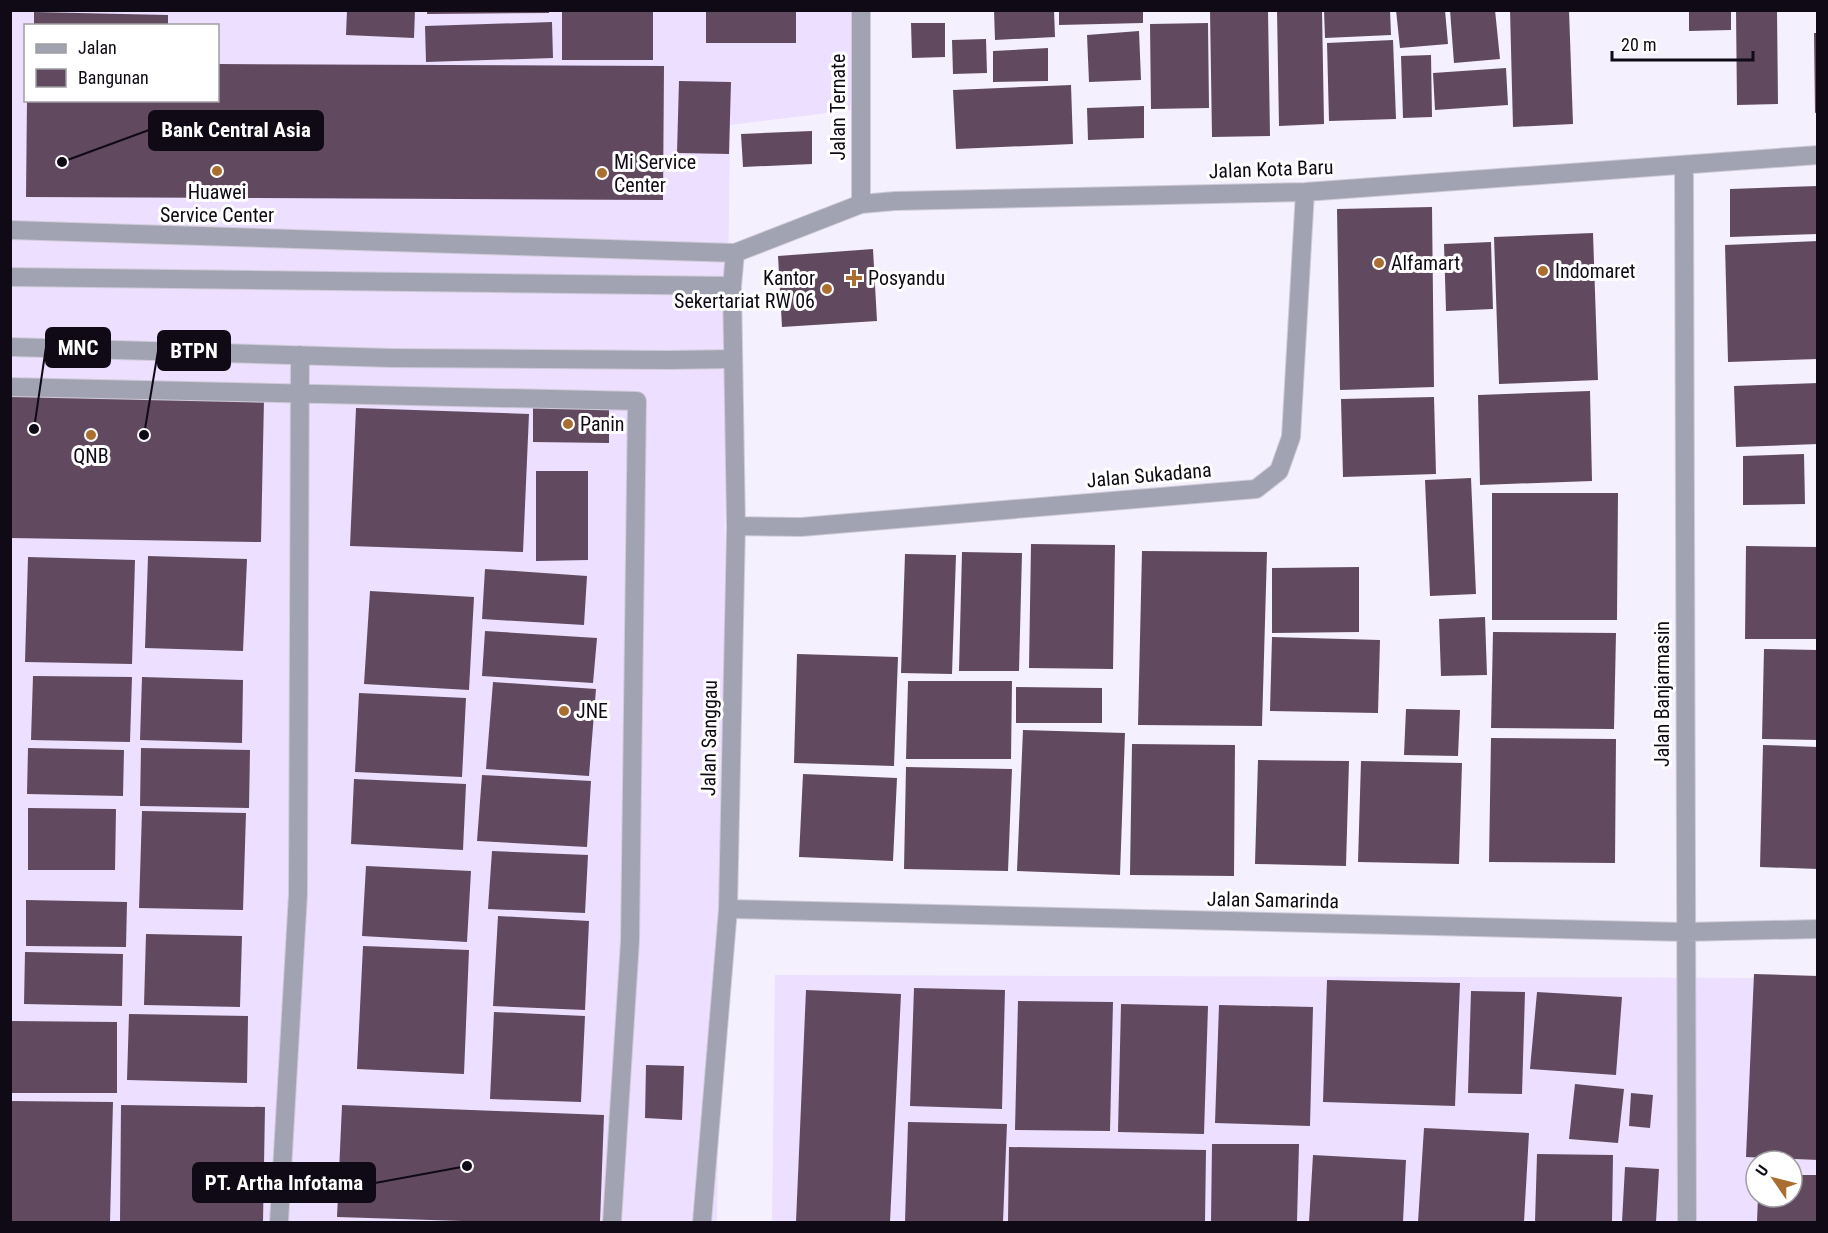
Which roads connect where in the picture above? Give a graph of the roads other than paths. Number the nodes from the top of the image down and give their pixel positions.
1 (861, 10) edge
2 (1818, 155) edge
3 (1684, 165) junction
4 (1305, 192) junction
5 (861, 204) junction
6 (10, 230) edge
7 (735, 253) junction
8 (10, 277) edge
9 (732, 286) junction
10 (10, 347) edge
11 (300, 355) junction
12 (733, 359) junction
13 (10, 387) edge
14 (300, 392) junction
15 (736, 526) junction
16 (728, 909) junction
17 (1818, 929) edge
18 (1685, 932) junction
19 (279, 1222) edge
20 (612, 1222) edge
21 (702, 1222) edge
22 (1687, 1222) edge

1 - 5 street, Jalan Ternate
2 - 3 street, Jalan Kota Baru
3 - 4 street, Jalan Kota Baru
3 - 18 street, Jalan Banjarmasin
4 - 5 street, Jalan Kota Baru
4 - 15 street, Jalan Sukadana
5 - 7 street, Jalan Kota Baru
6 - 7 street
7 - 9 street, Jalan Sanggau
8 - 9 street
9 - 12 street, Jalan Sanggau
10 - 11 street
11 - 12 street
11 - 14 street
12 - 15 street, Jalan Sanggau
13 - 14 street
14 - 19 street
14 - 20 street
15 - 16 street, Jalan Sanggau
16 - 18 street, Jalan Samarinda
16 - 21 street, Jalan Sanggau
17 - 18 street, Jalan Samarinda
18 - 22 street, Jalan Banjarmasin

